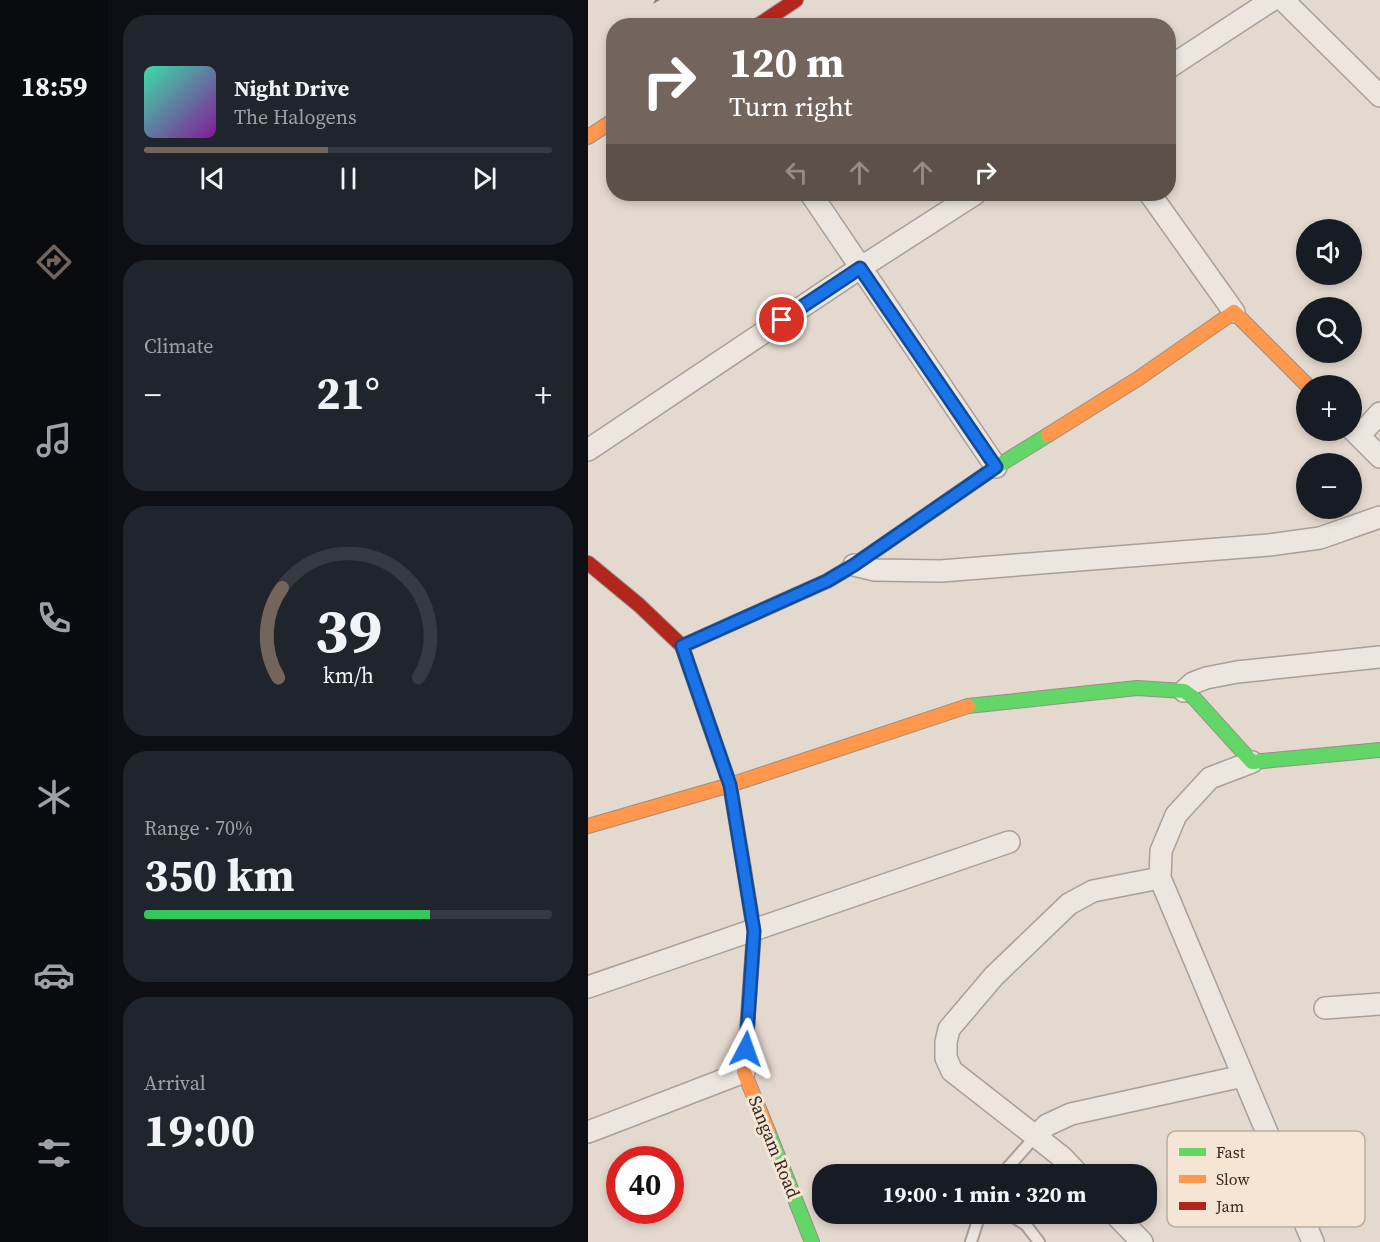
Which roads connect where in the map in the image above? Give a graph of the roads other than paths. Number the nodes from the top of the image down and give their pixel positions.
1 (796, 0) edge
2 (1272, 0) edge
3 (1283, 0) edge
4 (769, 18) edge
5 (1176, 63) edge
6 (1380, 96) edge
7 (606, 125) edge
8 (588, 137) edge
9 (816, 201) edge
10 (964, 201) edge
11 (1155, 201) edge
12 (860, 268) junction
13 (1234, 312) junction
14 (1297, 375) edge
15 (1380, 413) edge
16 (1362, 427) edge
17 (1362, 440) edge
18 (588, 450) edge
19 (1380, 457) edge
20 (996, 467) junction
21 (1380, 518) edge
22 (588, 563) edge
23 (854, 565) junction
24 (682, 646) junction
25 (1380, 657) edge
26 (1184, 692) junction
27 (1380, 750) edge
28 (1252, 762) junction
29 (730, 785) junction
30 (588, 826) edge
31 (1009, 842) dead end
32 (1160, 879) junction
33 (754, 931) junction
34 (588, 987) edge
35 (1380, 1004) edge
36 (1325, 1008) dead end
37 (744, 1072) junction
38 (1243, 1076) junction
39 (1266, 1131) edge
40 (588, 1132) edge
41 (1035, 1137) junction
42 (1011, 1164) edge
43 (1069, 1164) edge
44 (977, 1224) edge
45 (1023, 1224) edge
46 (1125, 1224) edge
47 (1307, 1227) edge
48 (812, 1242) edge
49 (971, 1242) edge
50 (1040, 1242) edge
51 (1142, 1242) edge
52 (1313, 1242) edge

1 - 4 street
2 - 5 street
3 - 6 street
7 - 8 street
9 - 12 street
10 - 12 street
11 - 13 street
12 - 18 street
12 - 20 street
13 - 14 street
13 - 20 street
15 - 16 street
17 - 19 street
20 - 23 street
21 - 23 street
22 - 24 street, Sangam Road
23 - 24 street
24 - 29 street, Sangam Road
25 - 26 street
26 - 28 street
26 - 29 street
27 - 28 street
28 - 32 street
29 - 30 street
29 - 33 street, Sangam Road
31 - 33 street
32 - 38 street
32 - 41 street
33 - 34 street
33 - 37 street, Sangam Road
35 - 36 street
37 - 40 street
37 - 48 street, Sangam Road
38 - 39 street
38 - 41 street
41 - 42 lane
41 - 43 street
44 - 49 lane
45 - 50 lane
46 - 51 street
47 - 52 street

